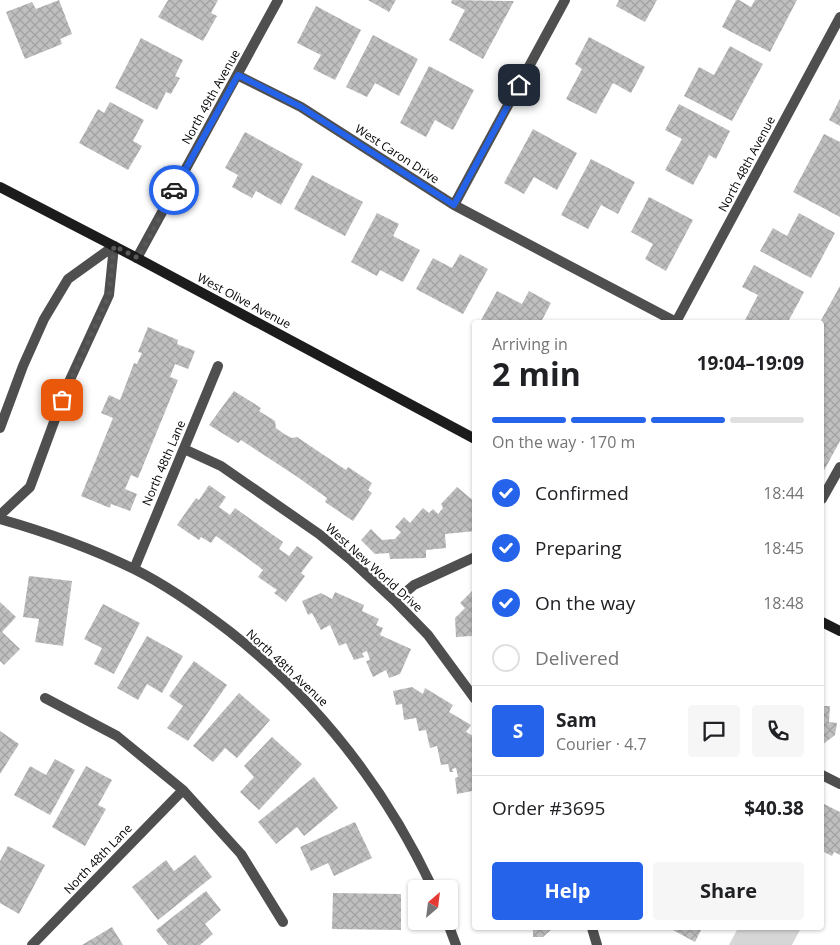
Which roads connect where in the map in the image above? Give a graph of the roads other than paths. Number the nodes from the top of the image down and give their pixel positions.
1 (278, 0) edge
2 (565, 0) edge
3 (840, 17) edge
4 (238, 75) junction
5 (0, 187) edge
6 (454, 205) junction
7 (114, 246) junction
8 (138, 258) junction
9 (672, 320) edge
10 (677, 320) edge
11 (218, 366) dead end
12 (0, 428) edge
13 (472, 436) edge
14 (184, 449) junction
15 (840, 467) edge
16 (824, 495) edge
17 (0, 517) edge
18 (472, 558) edge
19 (134, 569) junction
20 (396, 601) junction
21 (824, 623) edge
22 (840, 631) edge
23 (472, 694) edge
24 (45, 698) dead end
25 (824, 776) edge
26 (840, 784) edge
27 (183, 790) junction
28 (429, 880) edge
29 (283, 922) dead end
30 (451, 930) edge
31 (593, 930) edge
32 (32, 945) edge
33 (456, 945) edge
34 (597, 945) edge

1 - 4 street, North 49th Avenue
2 - 6 street
3 - 10 street, North 48th Avenue
4 - 6 street, West Caron Drive
4 - 8 street, North 49th Avenue
5 - 7 main road, West Olive Avenue
6 - 9 street, West Caron Drive
7 - 8 main road, West Olive Avenue
7 - 12 street
7 - 17 street
8 - 13 main road, West Olive Avenue
11 - 14 street, North 48th Lane
14 - 19 street, North 48th Lane
14 - 20 street, West New World Drive
15 - 16 street
17 - 19 street, North 48th Avenue
18 - 20 street
19 - 28 street, North 48th Avenue
20 - 23 street, West New World Drive
21 - 22 main road
24 - 27 street
25 - 26 street
27 - 29 street
27 - 32 street, North 48th Lane
30 - 33 street
31 - 34 street

